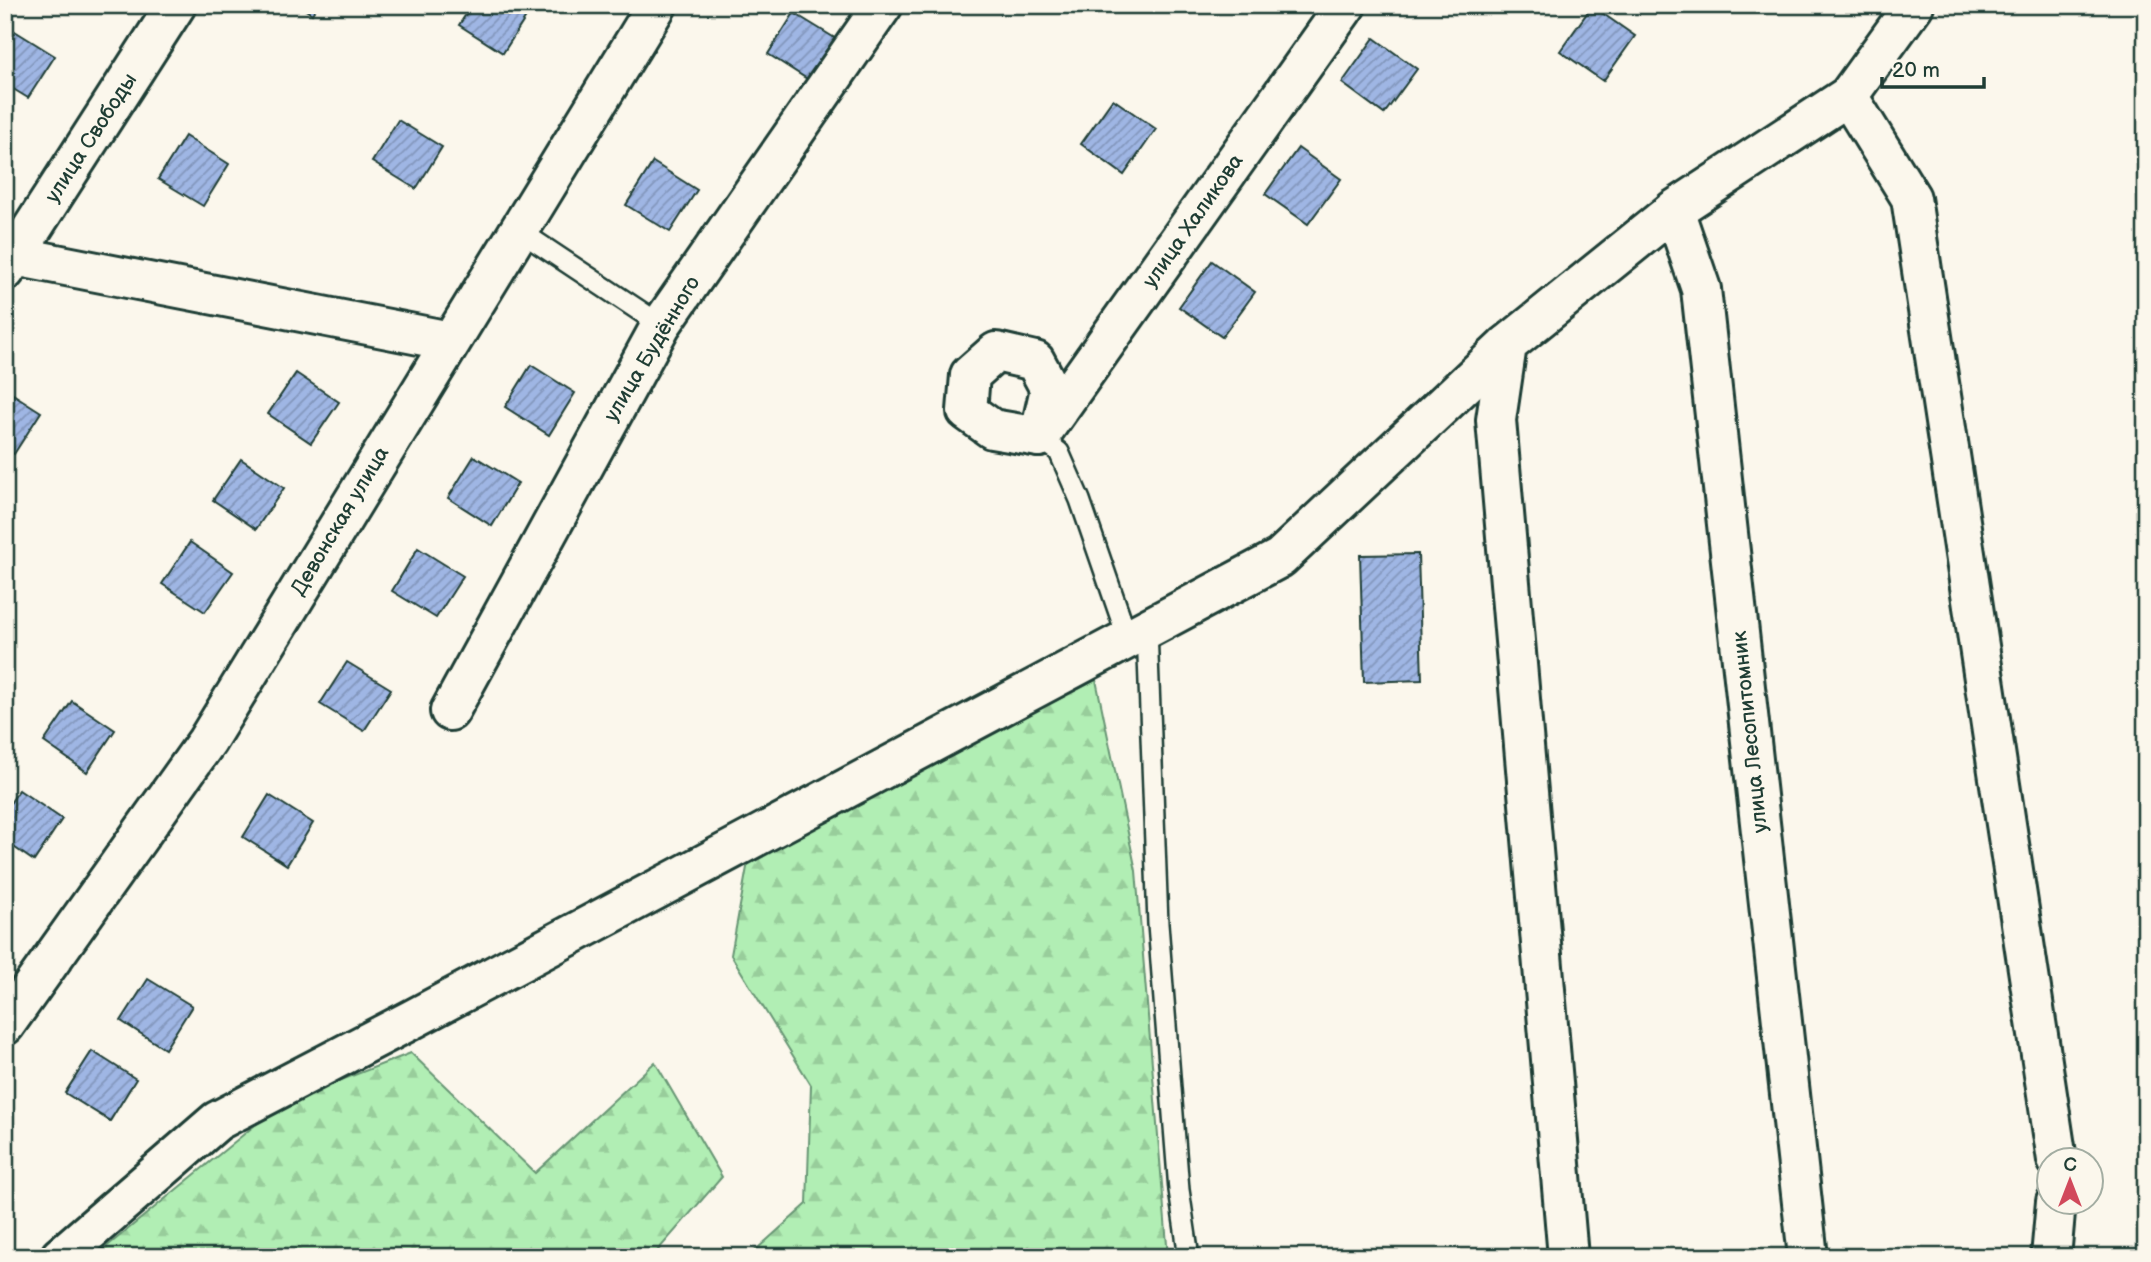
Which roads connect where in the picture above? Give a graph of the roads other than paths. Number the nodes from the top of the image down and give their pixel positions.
1 (176, 5) edge
2 (657, 5) edge
3 (883, 5) edge
4 (1346, 5) edge
5 (1914, 5) edge
6 (1848, 96) junction
7 (1674, 210) junction
8 (518, 229) junction
9 (10, 264) edge
10 (661, 325) junction
11 (450, 341) junction
12 (1507, 345) junction
13 (1039, 437) joint
14 (1138, 634) junction
15 (450, 711) dead end
16 (5, 1025) edge
17 (2055, 1146) edge
18 (2055, 1216) edge
19 (60, 1257) edge
20 (1189, 1257) edge
21 (1568, 1257) edge
22 (1808, 1257) edge
23 (2051, 1257) edge

1 - 9 street, улица Свободы
2 - 8 street, Девонская улица
3 - 10 street, улица Будённого
4 - 13 street, улица Халикова
5 - 6 street
6 - 7 street
6 - 17 street
7 - 12 street
7 - 22 street, улица Лесопитомник
8 - 10 lane
8 - 11 street, Девонская улица
9 - 11 street
10 - 15 street, улица Будённого
11 - 16 street, Девонская улица
12 - 14 street
12 - 21 street
13 - 14 lane
14 - 19 street
14 - 20 lane
18 - 23 street

